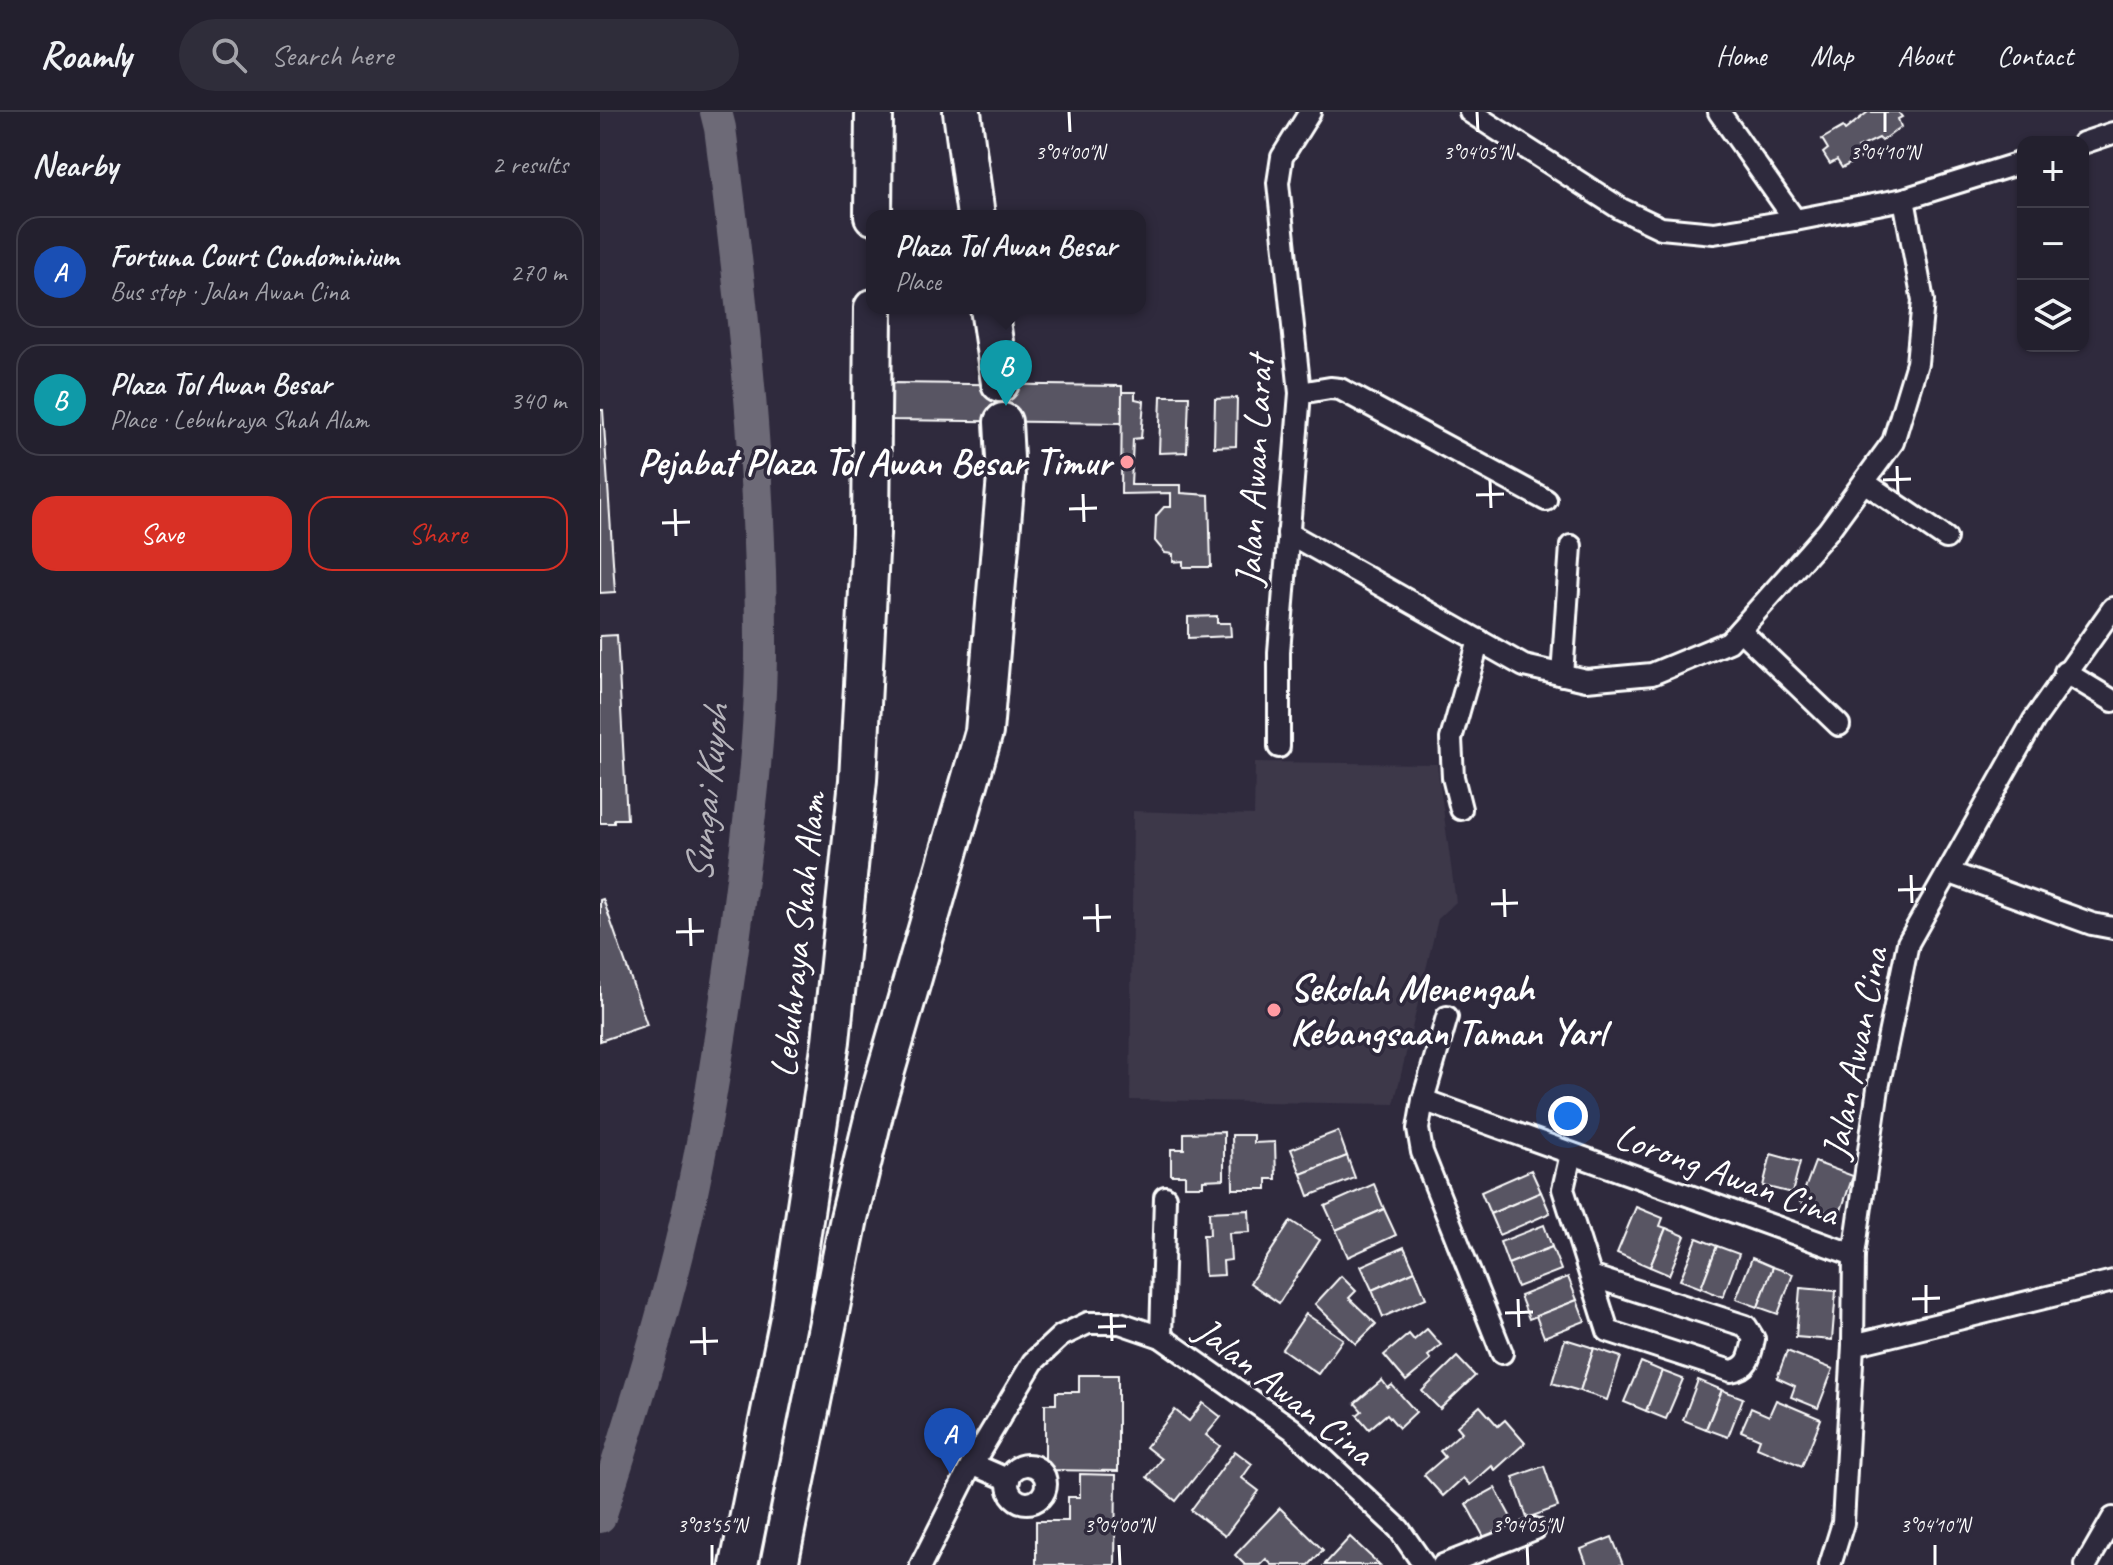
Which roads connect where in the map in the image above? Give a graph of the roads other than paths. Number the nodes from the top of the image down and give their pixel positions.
1 (874, 112) edge
2 (962, 112) edge
3 (1310, 112) edge
4 (1470, 112) edge
5 (1719, 112) edge
6 (2113, 133) edge
7 (2089, 141) edge
8 (2017, 164) edge
9 (1904, 199) junction
10 (873, 210) edge
11 (975, 210) edge
12 (1795, 220) junction
13 (873, 314) edge
14 (990, 314) edge
15 (1000, 383) dead end
16 (1300, 393) junction
17 (1003, 422) dead end
18 (1864, 482) junction
19 (1546, 500) dead end
20 (1288, 533) junction
21 (1946, 538) dead end
22 (1571, 546) dead end
23 (2113, 608) edge
24 (1740, 630) junction
25 (1479, 640) junction
26 (2065, 672) junction
27 (1562, 675) junction
28 (2113, 701) edge
29 (1839, 725) dead end
30 (1279, 747) dead end
31 (1461, 809) dead end
32 (1948, 872) junction
33 (2113, 928) edge
34 (1447, 1017) dead end
35 (1423, 1100) junction
36 (1571, 1154) junction
37 (1165, 1197) dead end
38 (1854, 1255) junction
39 (1591, 1276) junction
40 (2113, 1281) edge
41 (1161, 1337) junction
42 (1853, 1345) junction
43 (1502, 1353) dead end
44 (972, 1464) junction
45 (1009, 1480) dead end
46 (2113, 1518) edge
47 (1535, 1529) dead end
48 (1419, 1562) edge
49 (739, 1565) edge
50 (779, 1565) edge
51 (921, 1565) edge
52 (1443, 1565) edge
53 (1830, 1565) edge
54 (2086, 1565) edge

1 - 10 highway
2 - 11 highway
3 - 16 street, Jalan Awan Larat
4 - 12 street
5 - 12 street
6 - 7 street
8 - 9 street
9 - 12 street
9 - 18 street
13 - 49 highway, Lebuhraya Shah Alam
14 - 15 highway
16 - 19 street
16 - 20 street, Jalan Awan Larat
17 - 50 highway
18 - 21 street
18 - 24 street
20 - 25 street
20 - 30 street, Jalan Awan Larat
22 - 27 street
23 - 26 street, Jalan Awan Cina
24 - 27 street
24 - 29 street
25 - 27 street
25 - 31 street
26 - 28 street
26 - 32 street, Jalan Awan Cina
32 - 33 street
32 - 38 street, Jalan Awan Cina
34 - 35 street
35 - 36 street, Lorong Awan Cina
35 - 43 street
36 - 38 street, Lorong Awan Cina
36 - 39 street
37 - 41 street
38 - 42 street, Jalan Awan Cina
39 - 39 street
40 - 42 street
41 - 44 street, Jalan Awan Cina
41 - 48 street, Jalan Awan Cina
42 - 53 street, Jalan Awan Cina
44 - 45 street
44 - 51 street, Jalan Awan Cina
46 - 54 street
47 - 52 street

